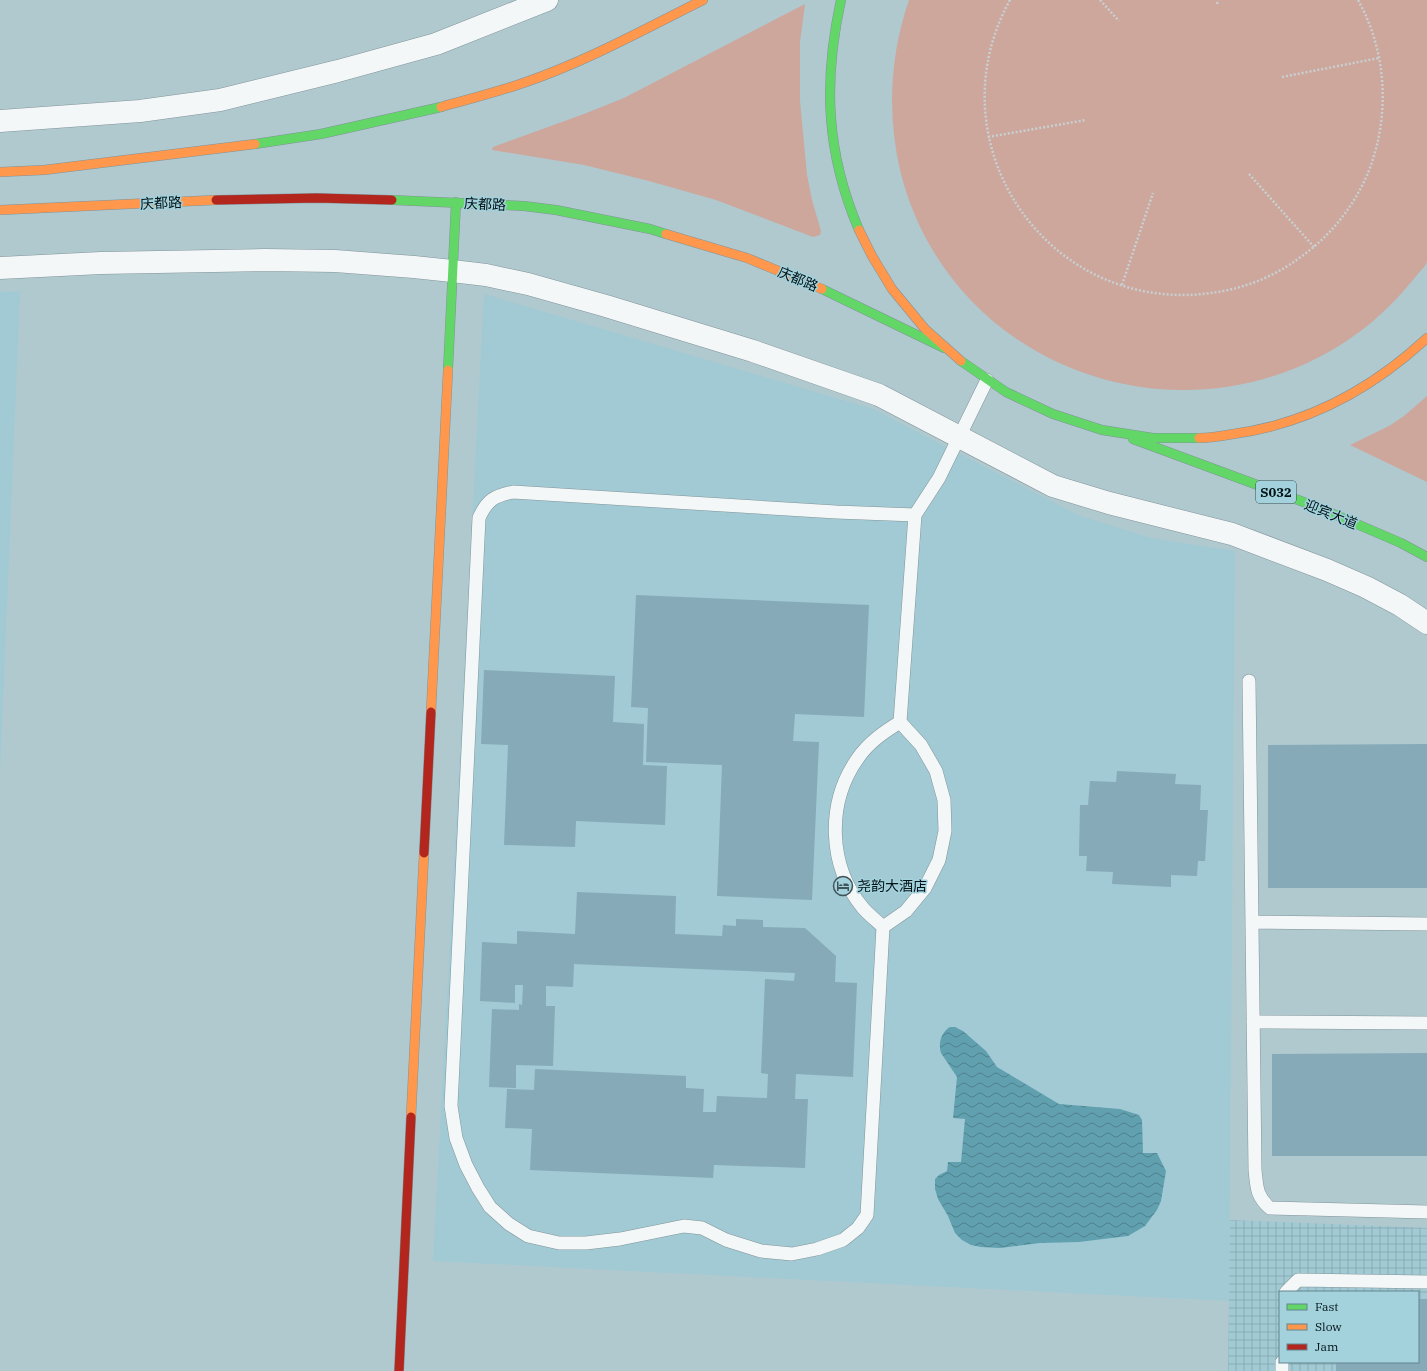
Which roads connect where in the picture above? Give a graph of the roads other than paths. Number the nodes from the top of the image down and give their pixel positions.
1 (547, 0) edge
2 (702, 0) edge
3 (841, 0) edge
4 (0, 121) edge
5 (0, 172) edge
6 (456, 202) junction
7 (0, 210) edge
8 (0, 268) edge
9 (452, 271) junction
10 (1427, 338) edge
11 (944, 348) junction
12 (987, 380) junction
13 (1120, 434) junction
14 (959, 437) junction
15 (915, 515) junction
16 (1427, 557) edge
17 (1427, 623) edge
18 (1249, 681) dead end
19 (900, 722) junction
20 (1252, 922) junction
21 (1427, 924) edge
22 (883, 927) junction
23 (1253, 1022) junction
24 (1427, 1023) edge
25 (1427, 1212) edge
26 (1427, 1282) edge
27 (1287, 1291) edge
28 (399, 1371) edge

1 - 4 street
2 - 5 main road
3 - 11 main road
6 - 7 main road, 庆都路
6 - 9 main road
6 - 11 main road, 庆都路
8 - 9 street
9 - 14 street
9 - 28 main road
10 - 13 main road
11 - 12 main road
12 - 13 main road
12 - 14 lane
13 - 16 main road, 迎宾大道 / S032
14 - 15 lane
14 - 17 street
15 - 19 lane
15 - 22 lane
18 - 20 lane
19 - 22 lane
19 - 22 lane
20 - 21 lane
20 - 23 lane
23 - 24 lane
23 - 25 lane
26 - 27 lane

